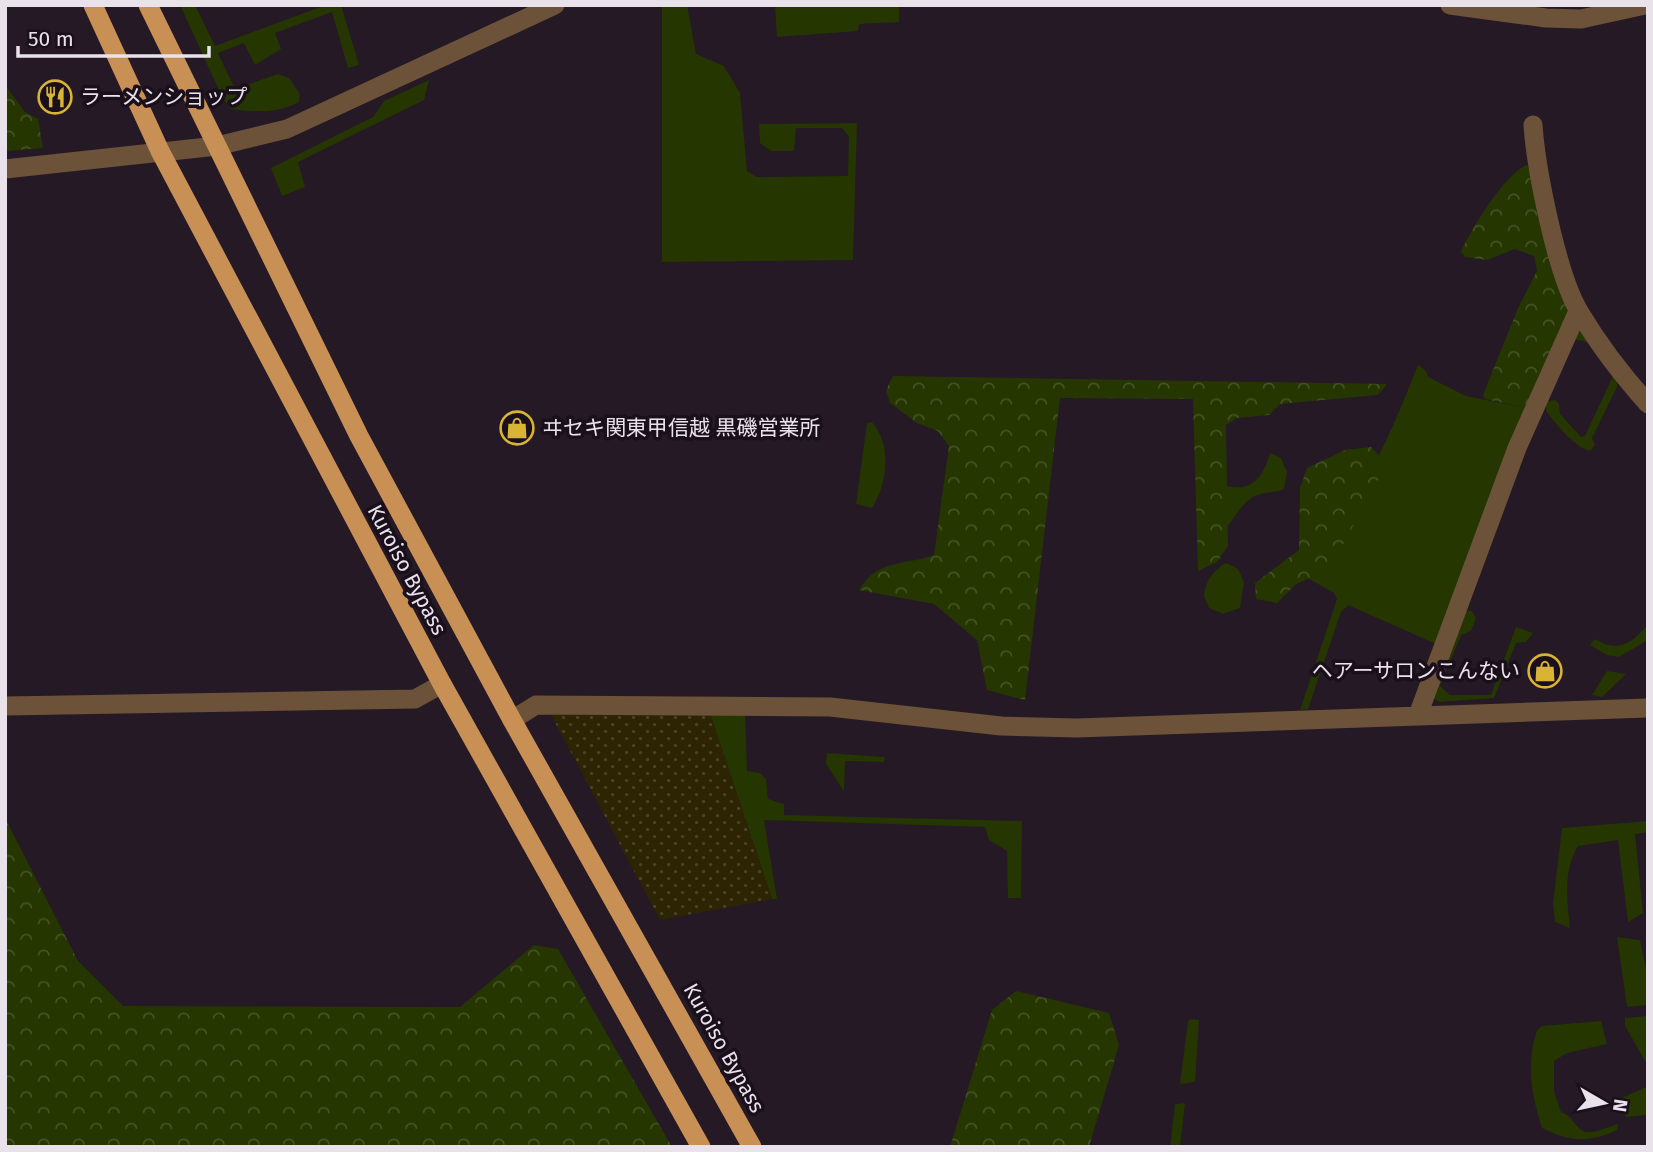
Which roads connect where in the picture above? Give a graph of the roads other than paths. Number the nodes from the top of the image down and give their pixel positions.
1 (93, 5) edge
2 (148, 5) edge
3 (555, 5) edge
4 (1450, 5) edge
5 (1645, 5) edge
6 (1533, 125) dead end
7 (217, 146) junction
8 (160, 151) junction
9 (5, 169) edge
10 (1578, 311) junction
11 (1648, 404) edge
12 (442, 684) junction
13 (5, 706) edge
14 (1648, 708) edge
15 (1418, 715) junction
16 (512, 720) junction
17 (701, 1147) edge
18 (752, 1147) edge

1 - 8 highway, Kuroiso Bypass
2 - 7 highway, Kuroiso Bypass
3 - 7 street
4 - 5 street
6 - 10 street
7 - 8 street
7 - 16 highway, Kuroiso Bypass
8 - 9 street
8 - 12 highway, Kuroiso Bypass
10 - 11 street
10 - 15 street
12 - 13 street
12 - 17 highway, Kuroiso Bypass
14 - 15 street
15 - 16 street
16 - 18 highway, Kuroiso Bypass

